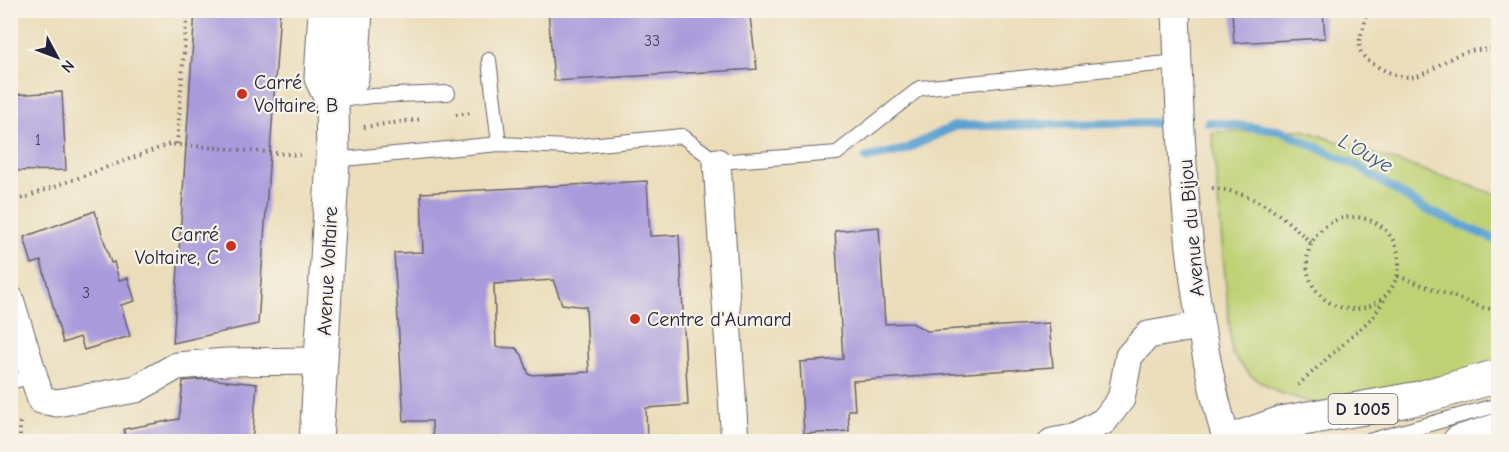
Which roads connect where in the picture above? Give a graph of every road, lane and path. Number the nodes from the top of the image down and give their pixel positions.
1 (186, 10) edge
2 (325, 10) edge
3 (356, 10) edge
4 (1176, 10) edge
5 (1368, 10) edge
6 (1498, 48) edge
7 (489, 60) dead end
8 (1178, 62) junction
9 (448, 93) dead end
10 (495, 111) junction
11 (447, 116) dead end
12 (423, 119) dead end
13 (333, 130) junction
14 (177, 144) junction
15 (499, 144) junction
16 (300, 155) dead end
17 (717, 162) junction
18 (1186, 185) junction
19 (10, 203) edge
20 (1311, 243) junction
21 (1398, 276) junction
22 (1388, 295) junction
23 (10, 299) edge
24 (1498, 310) edge
25 (1199, 326) junction
26 (322, 361) junction
27 (1498, 376) edge
28 (22, 379) edge
29 (1292, 390) dead end
30 (1498, 405) edge
31 (1498, 430) edge
32 (316, 441) edge
33 (735, 441) edge
34 (1052, 441) edge
35 (1227, 441) edge
36 (1365, 441) edge
37 (1459, 441) edge

1 - 14 path
2 - 13 main road, Avenue Voltaire
3 - 13 main road
4 - 8 street, Avenue du Bijou
5 - 6 path
7 - 10 lane
8 - 17 lane
8 - 18 street, Avenue du Bijou
9 - 13 lane
10 - 11 path
10 - 15 lane
12 - 13 path
13 - 15 lane
13 - 26 main road, Avenue Voltaire
14 - 16 path
14 - 19 path
15 - 17 lane
17 - 33 street
18 - 20 path
18 - 25 street, Avenue du Bijou
20 - 21 path
20 - 22 path
21 - 22 path
21 - 24 path
22 - 29 path
23 - 28 street
25 - 34 street
25 - 35 street, Avenue du Bijou
26 - 28 street
26 - 32 main road, Avenue Voltaire
27 - 35 main road, D 1005
30 - 36 lane
31 - 37 main road

